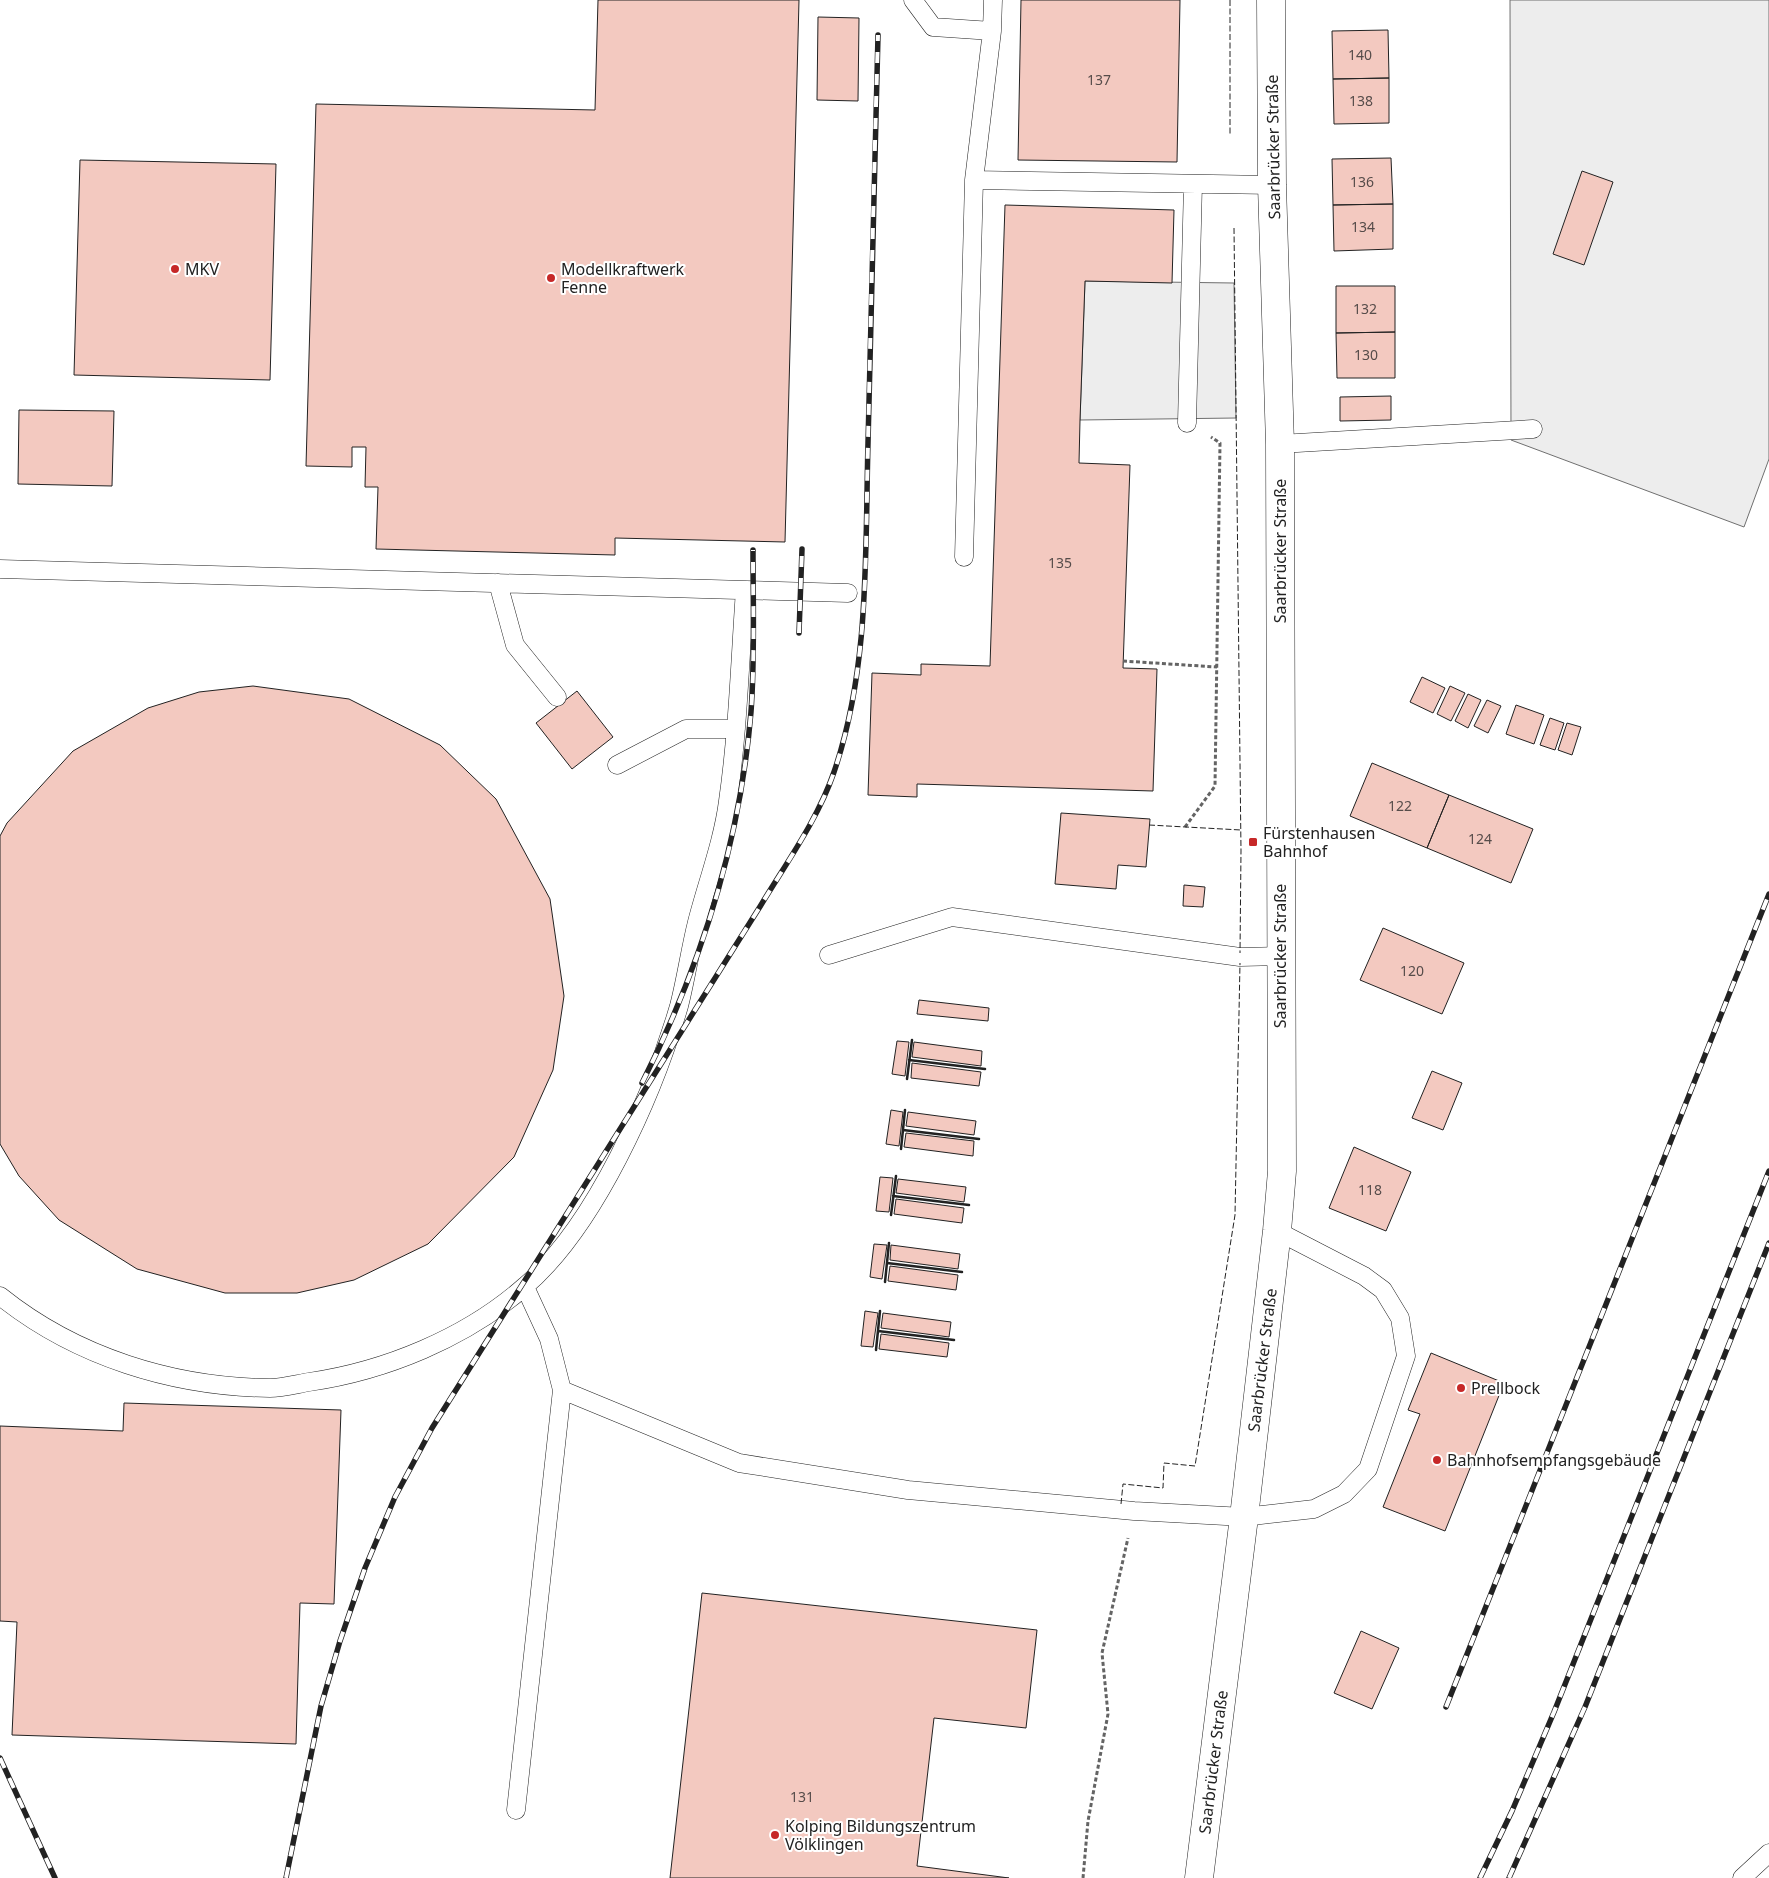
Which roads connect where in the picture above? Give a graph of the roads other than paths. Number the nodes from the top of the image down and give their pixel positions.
1 (913, 0) edge
2 (993, 0) edge
3 (1271, 0) edge
4 (992, 31) junction
5 (974, 180) junction
6 (1193, 184) junction
7 (1272, 185) junction
8 (1187, 423) road end
9 (1533, 429) dead end
10 (1280, 444) junction
11 (964, 557) dead end
12 (0, 569) edge
13 (498, 582) junction
14 (745, 590) junction
15 (848, 593) dead end
16 (557, 697) dead end
17 (736, 729) junction
18 (617, 765) dead end
19 (829, 955) dead end
20 (1280, 956) junction
21 (1277, 1231) junction
22 (525, 1287) junction
23 (0, 1296) edge
24 (562, 1390) junction
25 (1244, 1517) junction
26 (516, 1810) dead end
27 (1769, 1853) edge
28 (1199, 1878) edge
29 (1742, 1878) edge

1 - 4 lane
2 - 4 lane
3 - 7 street, Saarbrücker Straße
4 - 5 lane
5 - 6 lane
5 - 11 lane
6 - 7 lane
6 - 8 lane
7 - 10 street, Saarbrücker Straße
9 - 10 lane
10 - 20 street, Saarbrücker Straße
12 - 13 lane
13 - 14 lane
13 - 16 lane
14 - 15 lane
14 - 17 lane
17 - 18 lane
17 - 22 lane
19 - 20 lane
20 - 21 street, Saarbrücker Straße
21 - 25 street, Saarbrücker Straße
21 - 25 lane
22 - 23 lane
22 - 24 lane
24 - 25 lane
24 - 26 lane
25 - 28 street, Saarbrücker Straße
27 - 29 lane

